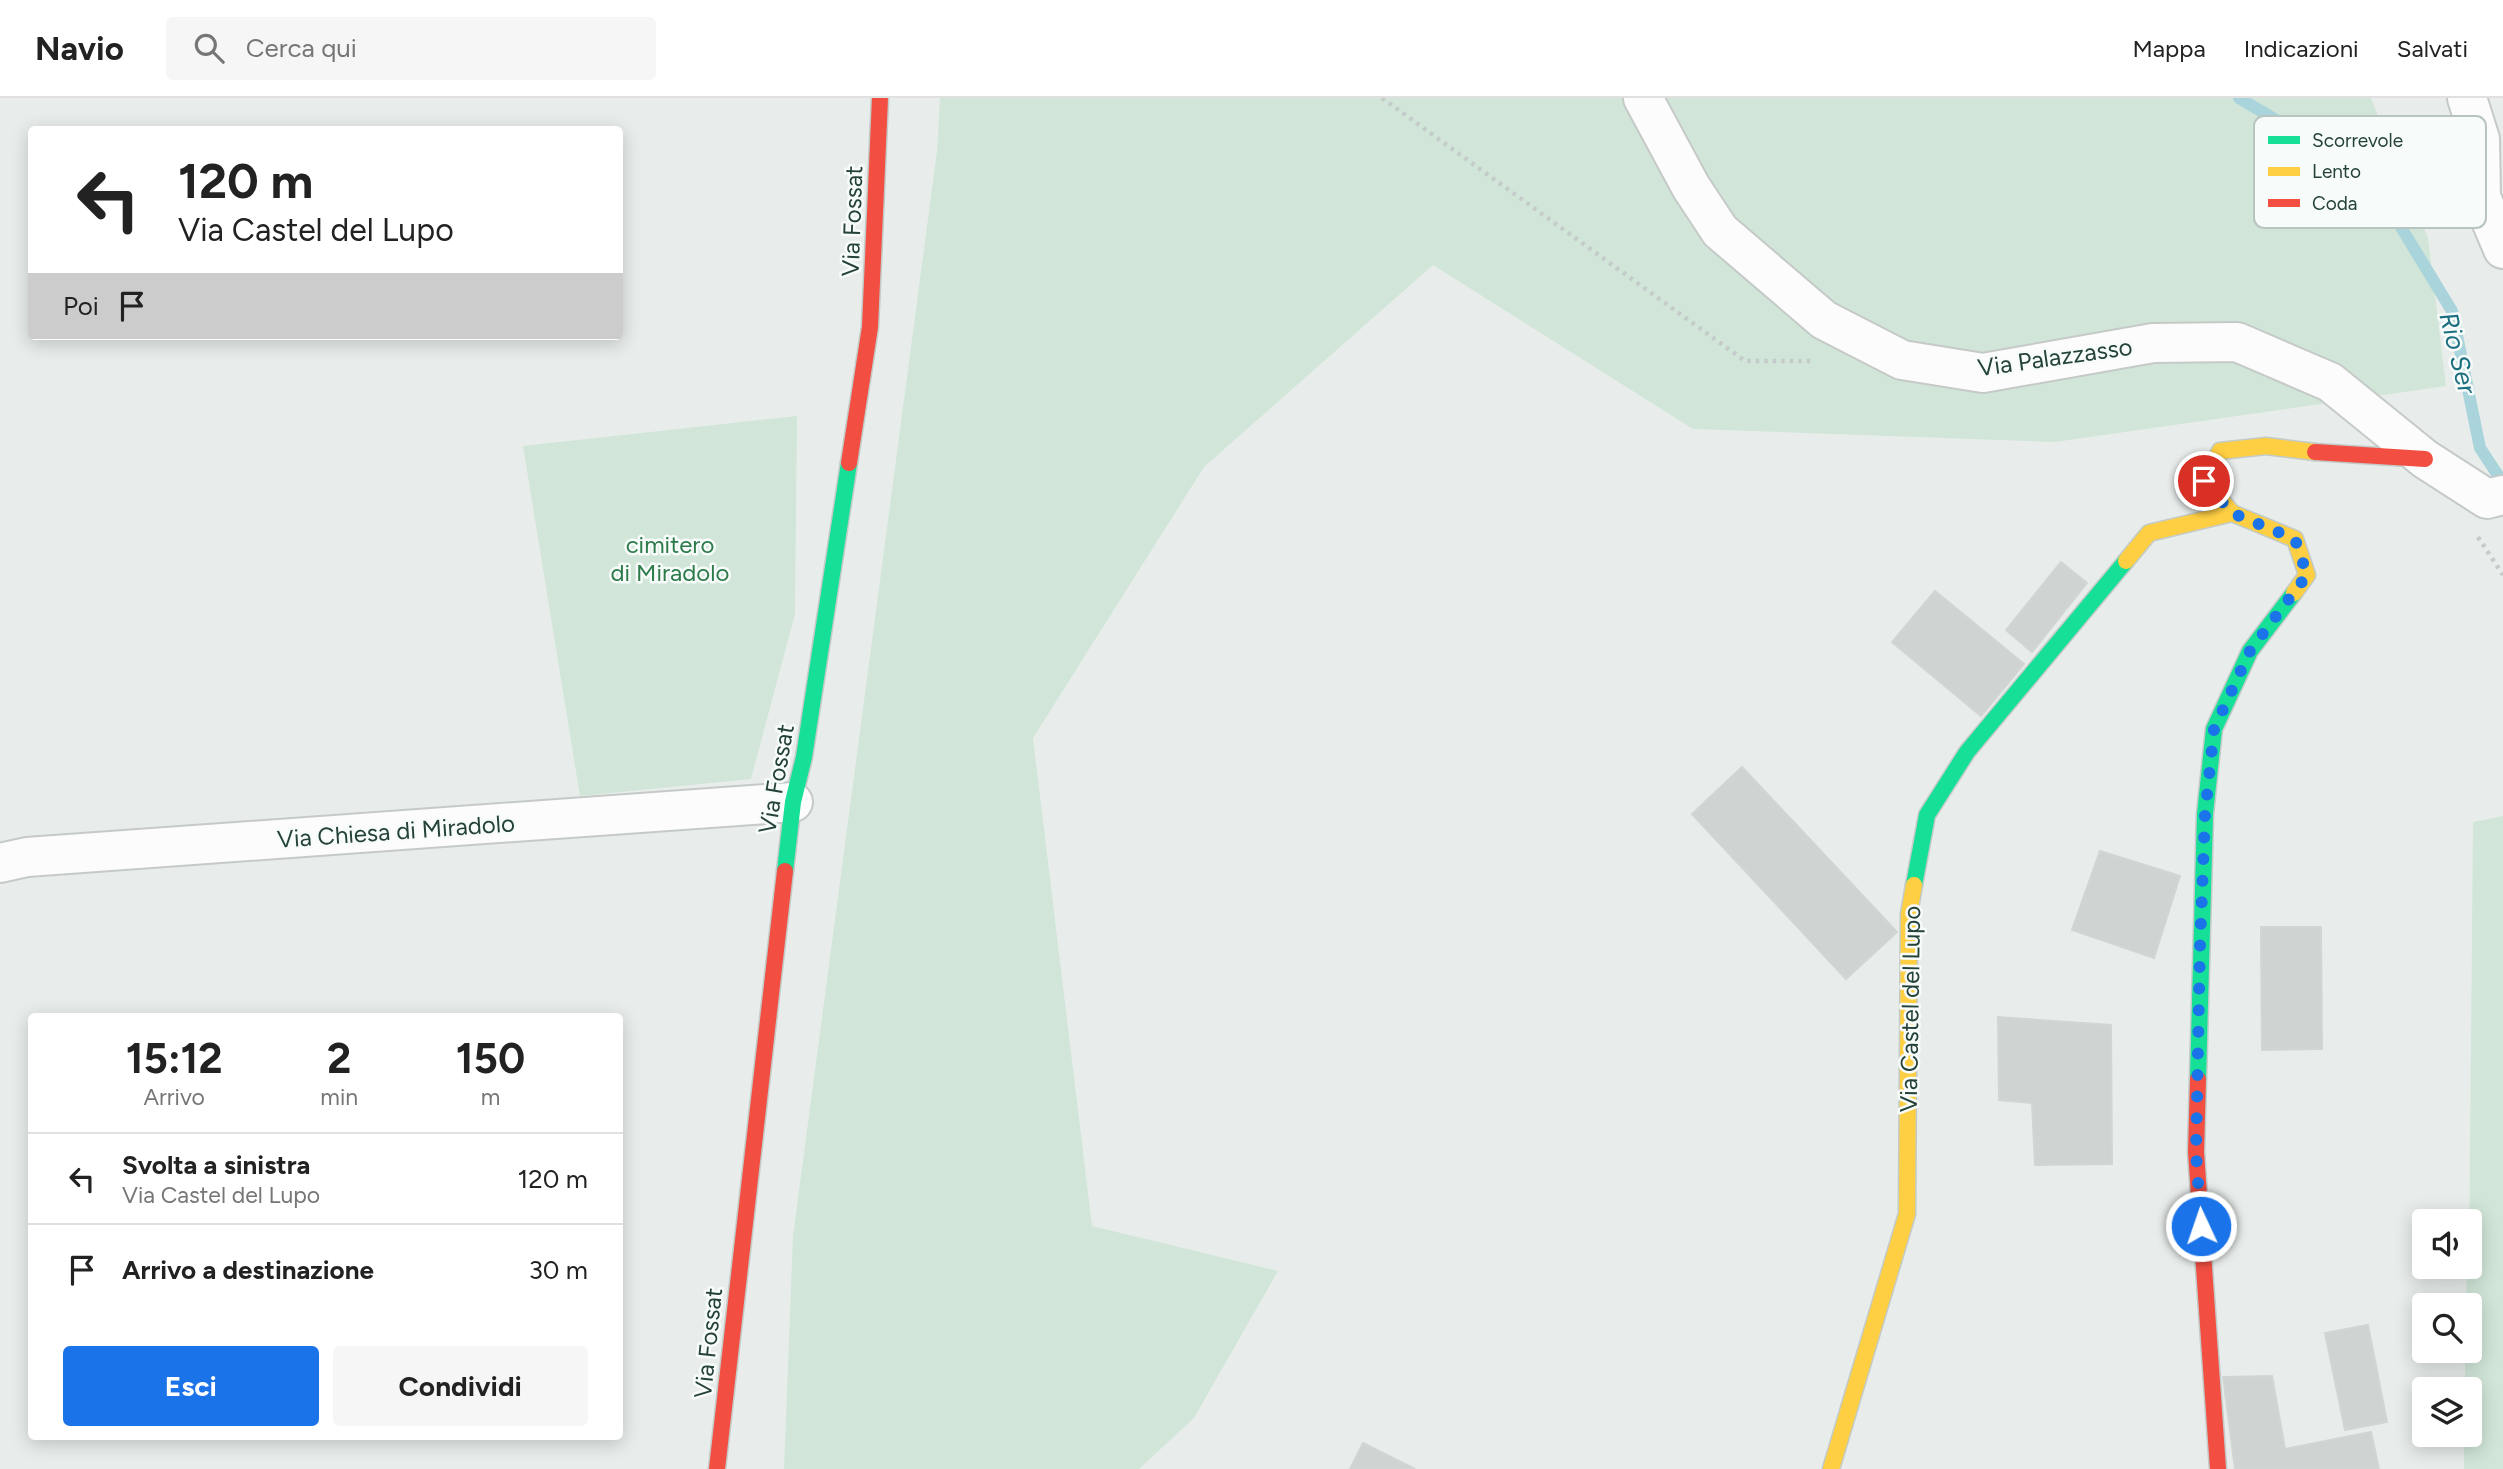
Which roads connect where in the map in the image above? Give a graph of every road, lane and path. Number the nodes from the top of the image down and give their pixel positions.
1 (880, 98) edge
2 (1382, 98) edge
3 (1643, 98) edge
4 (2467, 98) edge
5 (2473, 116) edge
6 (2486, 209) edge
7 (2503, 249) edge
8 (1823, 361) dead end
9 (2425, 459) junction
10 (2500, 497) edge
11 (2232, 513) junction
12 (793, 802) junction
13 (0, 863) edge
14 (717, 1469) edge
15 (1831, 1469) edge
16 (2218, 1469) edge

1 - 12 street, Via Fossat
2 - 8 path
3 - 9 street, Via Palazzasso
4 - 5 street
6 - 7 street
9 - 10 street
9 - 11 street
11 - 15 street, Via Castel del Lupo
11 - 16 street
12 - 13 street, Via Chiesa di Miradolo
12 - 14 street, Via Fossat

